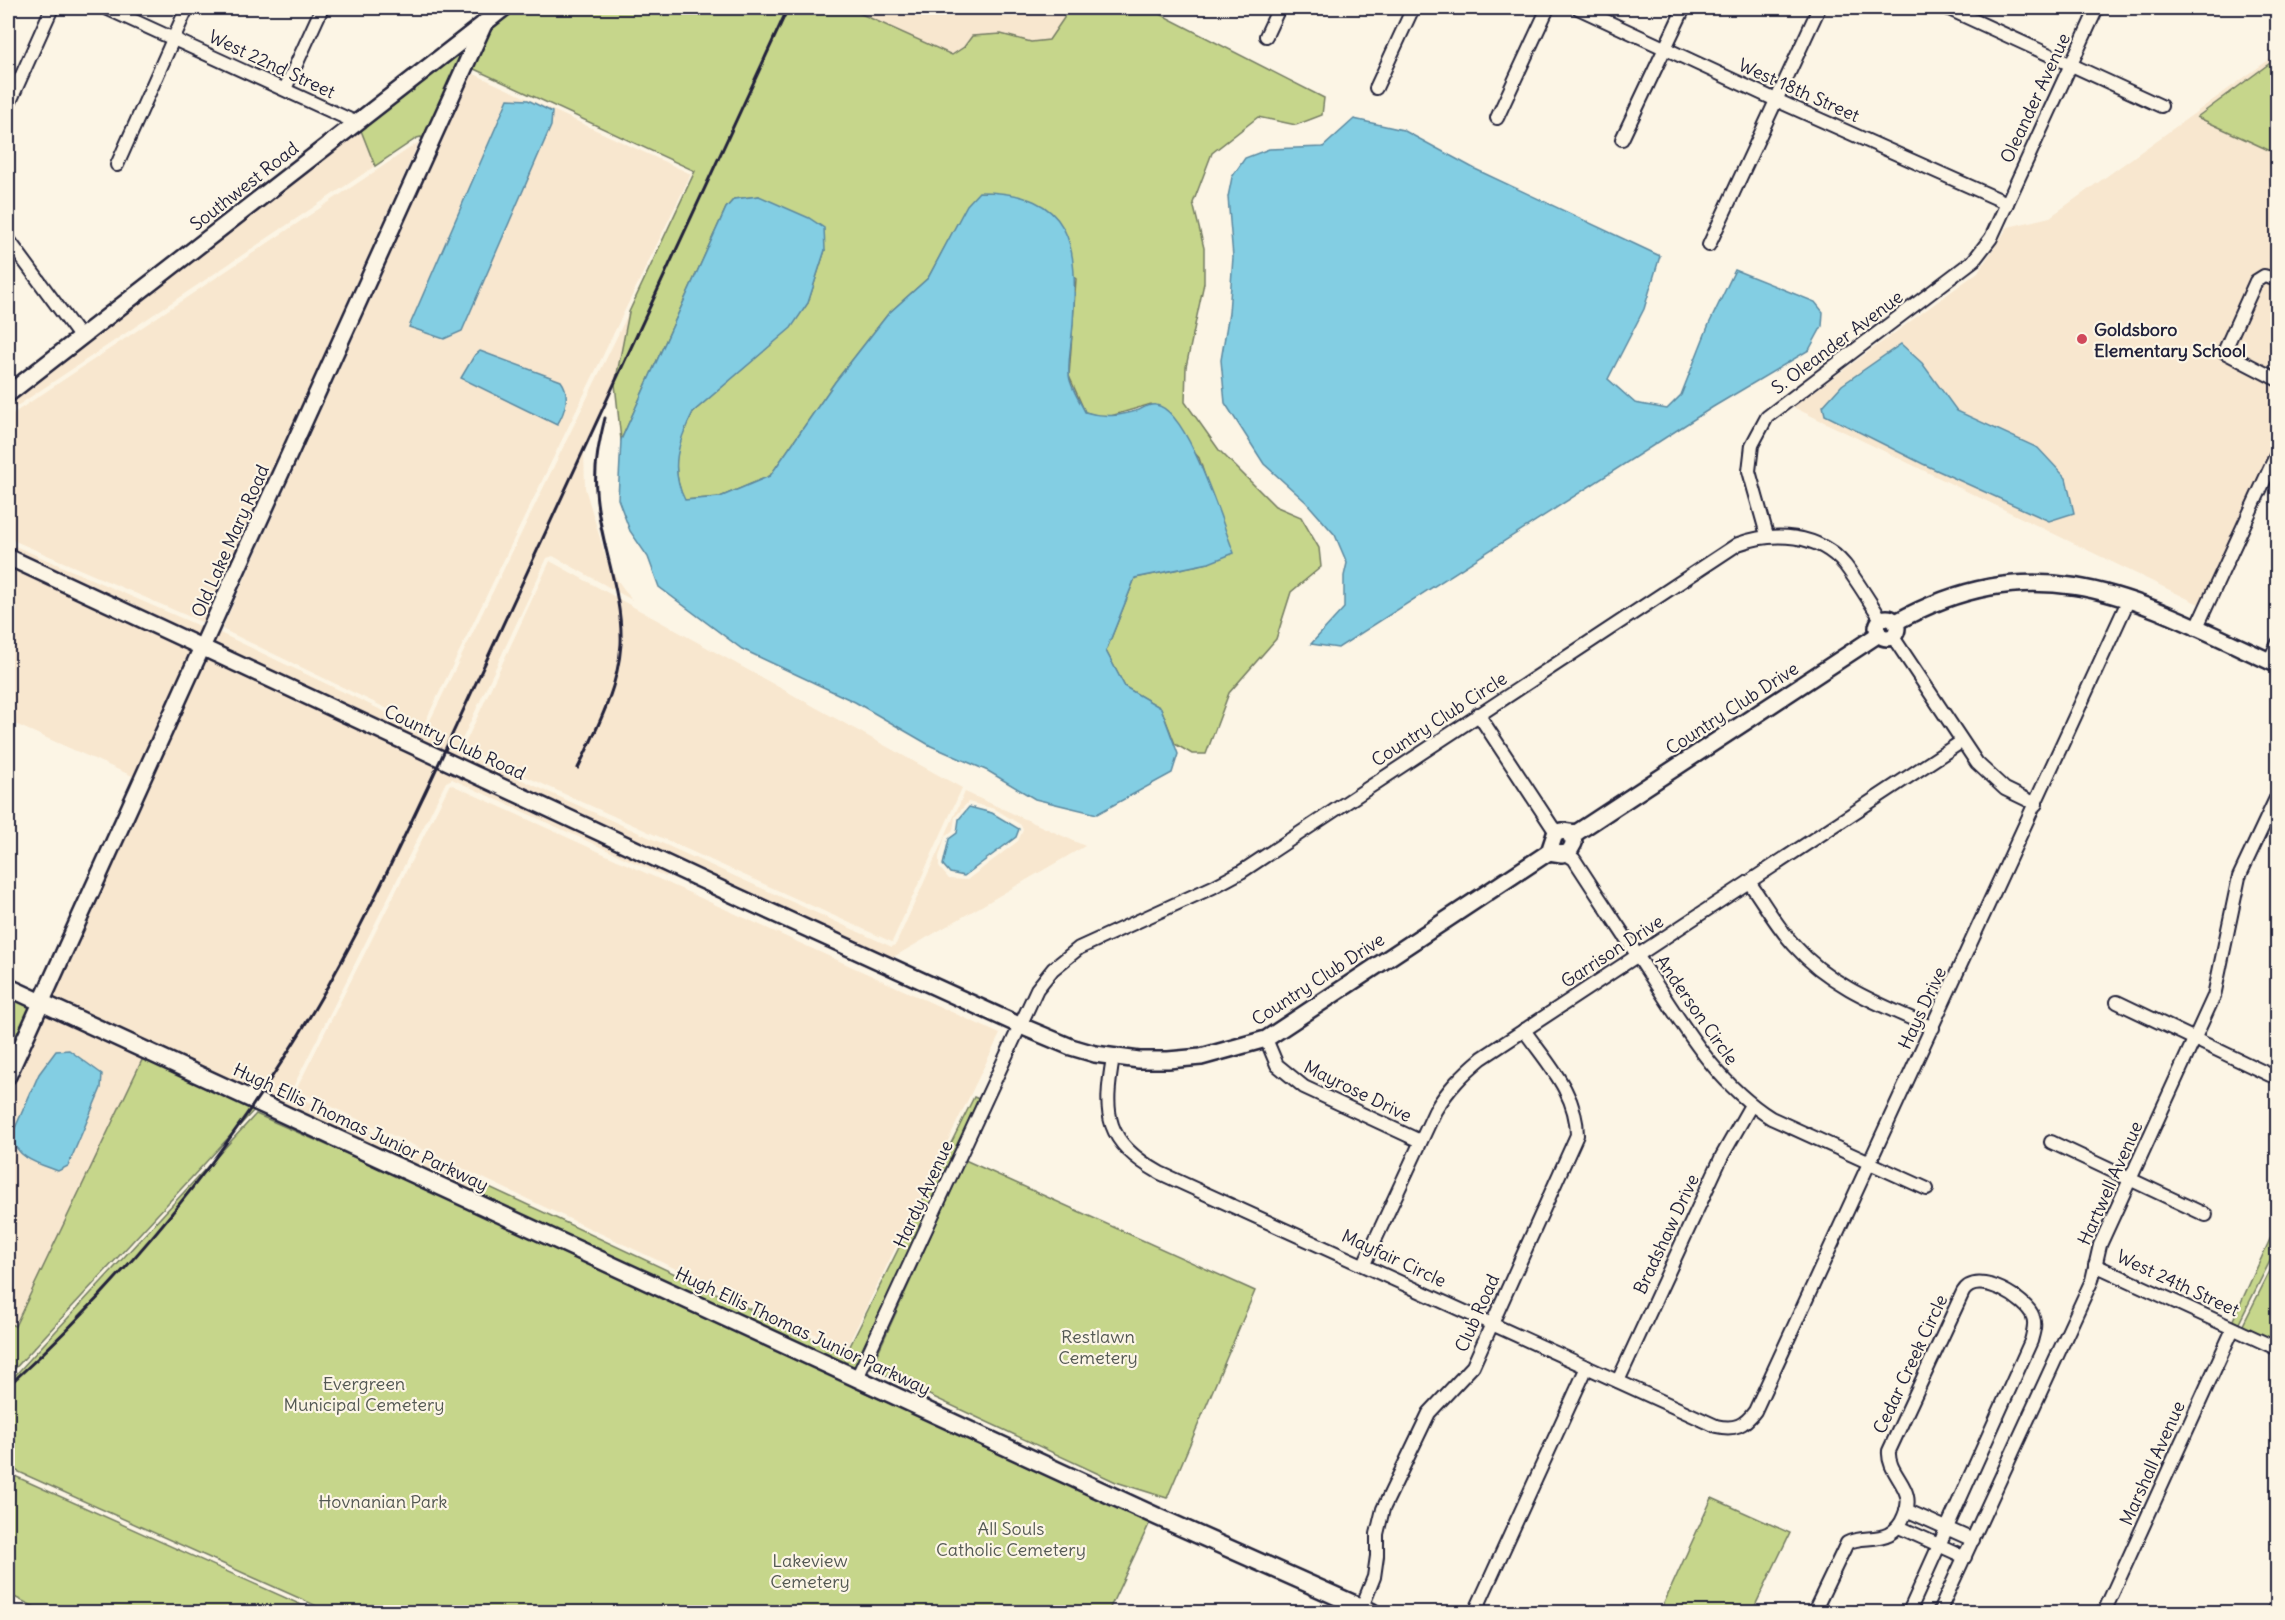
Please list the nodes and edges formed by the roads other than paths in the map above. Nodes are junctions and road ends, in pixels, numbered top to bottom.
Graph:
1 (52, 8) edge
2 (106, 8) edge
3 (187, 8) edge
4 (322, 8) edge
5 (504, 8) edge
6 (1279, 8) edge
7 (1413, 8) edge
8 (1548, 8) edge
9 (1578, 8) edge
10 (1684, 8) edge
11 (1819, 8) edge
12 (1947, 8) edge
13 (2097, 8) edge
14 (485, 22) junction
15 (1266, 36) dead end
16 (173, 38) junction
17 (1665, 49) junction
18 (2070, 63) junction
19 (1376, 88) dead end
20 (285, 89) junction
21 (1776, 100) junction
22 (8, 106) edge
23 (2162, 106) dead end
24 (1497, 118) dead end
25 (357, 123) junction
26 (1622, 139) dead end
27 (117, 165) dead end
28 (2007, 203) junction
29 (8, 239) edge
30 (1709, 245) dead end
31 (2277, 280) edge
32 (81, 338) junction
33 (2277, 380) edge
34 (8, 394) edge
35 (2277, 451) edge
36 (1767, 535) junction
37 (8, 557) edge
38 (2129, 599) junction
39 (1887, 628) junction
40 (2196, 629) junction
41 (2277, 643) edge
42 (203, 649) junction
43 (2273, 664) edge
44 (1478, 714) junction
45 (1961, 742) junction
46 (2277, 794) edge
47 (2036, 804) junction
48 (1562, 842) junction
49 (1749, 882) junction
50 (1638, 956) junction
51 (885, 964) joint
52 (8, 987) edge
53 (2117, 1002) dead end
54 (42, 1003) junction
55 (1021, 1026) junction
56 (1933, 1028) junction
57 (1524, 1030) junction
58 (2196, 1038) junction
59 (1266, 1039) junction
60 (1113, 1058) junction
61 (2270, 1075) dead end
62 (8, 1076) edge
63 (1751, 1105) junction
64 (1420, 1141) junction
65 (2051, 1142) dead end
66 (1870, 1163) junction
67 (2130, 1179) junction
68 (1927, 1189) dead end
69 (2206, 1215) dead end
70 (1364, 1263) junction
71 (2095, 1265) junction
72 (1492, 1323) junction
73 (2233, 1329) junction
74 (2277, 1349) edge
75 (1587, 1367) junction
76 (857, 1378) junction
77 (1618, 1381) junction
78 (1740, 1426) joint
79 (1906, 1510) junction
80 (1899, 1527) junction
81 (1946, 1528) junction
82 (1973, 1540) junction
83 (1938, 1545) junction
84 (1965, 1557) junction
85 (2277, 1603) edge
86 (1365, 1611) edge
87 (1475, 1612) edge
88 (1814, 1612) edge
89 (1909, 1612) edge
90 (1939, 1612) edge
91 (2104, 1612) edge
92 (2273, 1612) edge

1 - 22 street
2 - 16 street, West 22nd Street
3 - 16 street
4 - 20 street
5 - 14 street, Southwest Road
6 - 15 street
7 - 19 street
8 - 24 street
9 - 17 street, West 18th Street
10 - 17 street
11 - 21 street
12 - 18 street
13 - 18 street, Oleander Avenue
14 - 25 street, Southwest Road
14 - 42 street, Old Lake Mary Road
16 - 20 street, West 22nd Street
16 - 27 street
17 - 21 street, West 18th Street
17 - 26 street
18 - 23 street
18 - 28 street, Oleander Avenue
20 - 25 street, West 22nd Street
21 - 28 street, West 18th Street
21 - 30 street
25 - 32 street, Southwest Road
28 - 36 street, S. Oleander Avenue
29 - 32 street
31 - 33 street
32 - 34 street, Southwest Road
35 - 40 street
36 - 39 street, Country Club Circle
36 - 44 street, Country Club Circle
37 - 42 street, Country Club Road
38 - 39 street, Country Club Drive
38 - 40 street, Country Club Drive
38 - 47 street, Hays Drive
39 - 45 street, Country Club Circle
39 - 48 street, Country Club Drive
40 - 43 street, Country Club Drive
41 - 43 street
42 - 51 street, Country Club Road
42 - 54 street, Old Lake Mary Road
44 - 48 street, Anderson Circle
44 - 55 street, Country Club Circle
45 - 47 street, Country Club Circle
45 - 49 street, Garrison Drive
46 - 58 street, Hartwell Avenue
47 - 56 street, Hays Drive
48 - 50 street, Anderson Circle
48 - 59 street, Country Club Drive
49 - 50 street, Garrison Drive
49 - 56 street
50 - 57 street, Garrison Drive
50 - 63 street, Anderson Circle
51 - 55 street, Country Club Drive
52 - 54 main road
53 - 58 street
54 - 62 street, Old Lake Mary Road
54 - 76 main road, Hugh Ellis Thomas Junior Parkway
55 - 60 street, Country Club Drive
55 - 76 street, Hardy Avenue
56 - 66 street, Hays Drive
57 - 64 street, Garrison Drive
57 - 72 street, Club Road
58 - 61 street
58 - 67 street, Hartwell Avenue
59 - 60 street, Country Club Drive
59 - 64 street, Mayrose Drive
60 - 70 street, Mayfair Circle
63 - 66 street, Anderson Circle
63 - 77 street, Bradshaw Drive
64 - 70 street, Garrison Drive
65 - 67 street
66 - 68 street, Anderson Circle
66 - 78 street, Hays Drive
67 - 69 street
67 - 71 street, Hartwell Avenue
70 - 72 street, Mayfair Circle
71 - 73 street, West 24th Street
71 - 82 street, Hartwell Avenue
72 - 75 street, Mayfair Circle
72 - 86 street, Club Road
73 - 74 street, West 24th Street
73 - 91 street, Marshall Avenue
75 - 77 street, Mayfair Circle
75 - 87 street
76 - 86 main road, Hugh Ellis Thomas Junior Parkway
77 - 78 street, Mayfair Circle
79 - 80 street
79 - 81 street
79 - 81 street, Cedar Creek Circle
80 - 83 street
80 - 88 street
81 - 82 street
81 - 83 street, Cedar Creek Circle
82 - 84 street, Hartwell Avenue
83 - 84 street
83 - 89 street, Cedar Creek Circle
84 - 90 street, Hartwell Avenue
85 - 92 street

